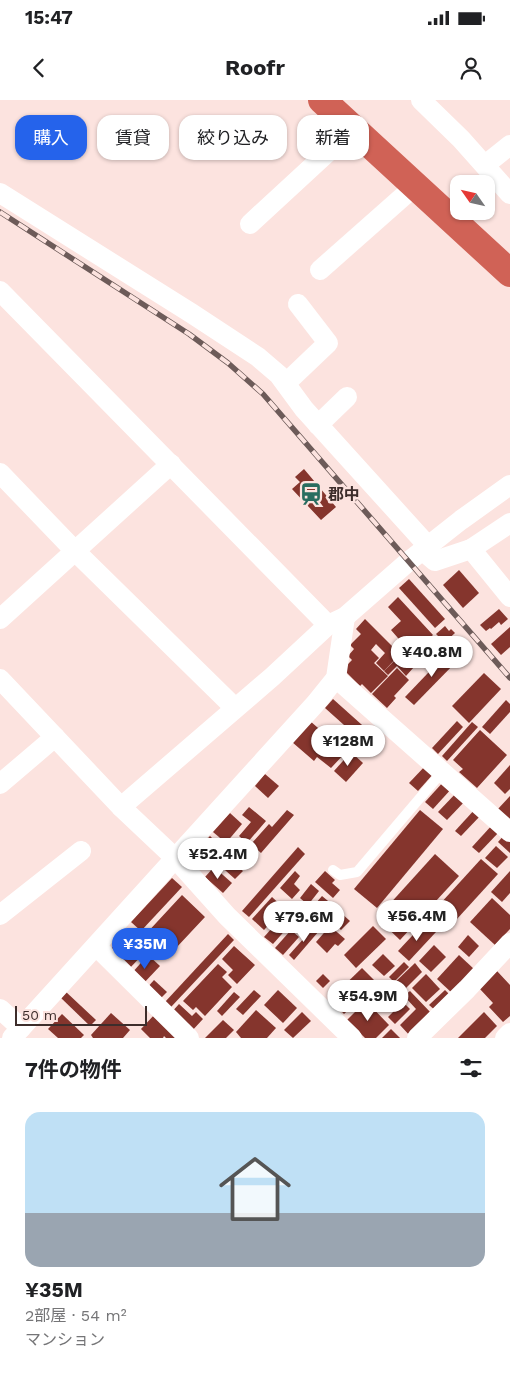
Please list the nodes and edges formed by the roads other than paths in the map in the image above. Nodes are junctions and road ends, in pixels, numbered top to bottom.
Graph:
1 (322, 100) edge
2 (421, 100) edge
3 (339, 115) edge
4 (369, 143) edge
5 (510, 145) edge
6 (319, 160) edge
7 (485, 165) junction
8 (415, 186) junction
9 (0, 193) edge
10 (510, 194) edge
11 (250, 224) dead end
12 (320, 270) dead end
13 (510, 273) edge
14 (0, 291) edge
15 (298, 304) dead end
16 (286, 383) junction
17 (347, 397) dead end
18 (318, 424) junction
19 (171, 464) junction
20 (0, 472) edge
21 (510, 485) edge
22 (510, 523) edge
23 (425, 548) junction
24 (470, 549) junction
25 (75, 551) junction
26 (510, 597) edge
27 (0, 619) edge
28 (337, 621) junction
29 (336, 678) junction
30 (0, 680) edge
31 (235, 708) junction
32 (55, 737) junction
33 (442, 772) junction
34 (0, 784) edge
35 (121, 807) junction
36 (510, 832) edge
37 (81, 851) dead end
38 (175, 858) junction
39 (333, 870) dead end
40 (0, 915) edge
41 (510, 943) edge
42 (96, 946) junction
43 (0, 1009) edge
44 (16, 1033) edge
45 (510, 1033) edge
46 (341, 1034) edge
47 (189, 1038) edge
48 (417, 1038) edge
49 (505, 1038) edge

1 - 3 highway
2 - 7 street
4 - 8 highway
5 - 7 street
6 - 11 street
7 - 10 street
8 - 12 street
8 - 13 highway
9 - 16 street
14 - 19 street
15 - 16 street
16 - 18 street
17 - 18 street
18 - 23 street
19 - 25 street
19 - 28 street
20 - 25 street
21 - 23 street
22 - 24 street
23 - 24 street
23 - 28 street
24 - 26 street
25 - 27 street
25 - 31 street
28 - 29 street
28 - 31 street
29 - 33 street
29 - 38 street
30 - 32 street
31 - 35 street
32 - 34 street
32 - 35 street
33 - 36 street
33 - 39 lane
35 - 38 street
37 - 40 street
38 - 42 street
38 - 46 street
41 - 48 street
42 - 44 street
42 - 47 street
43 - 44 street
45 - 49 street

